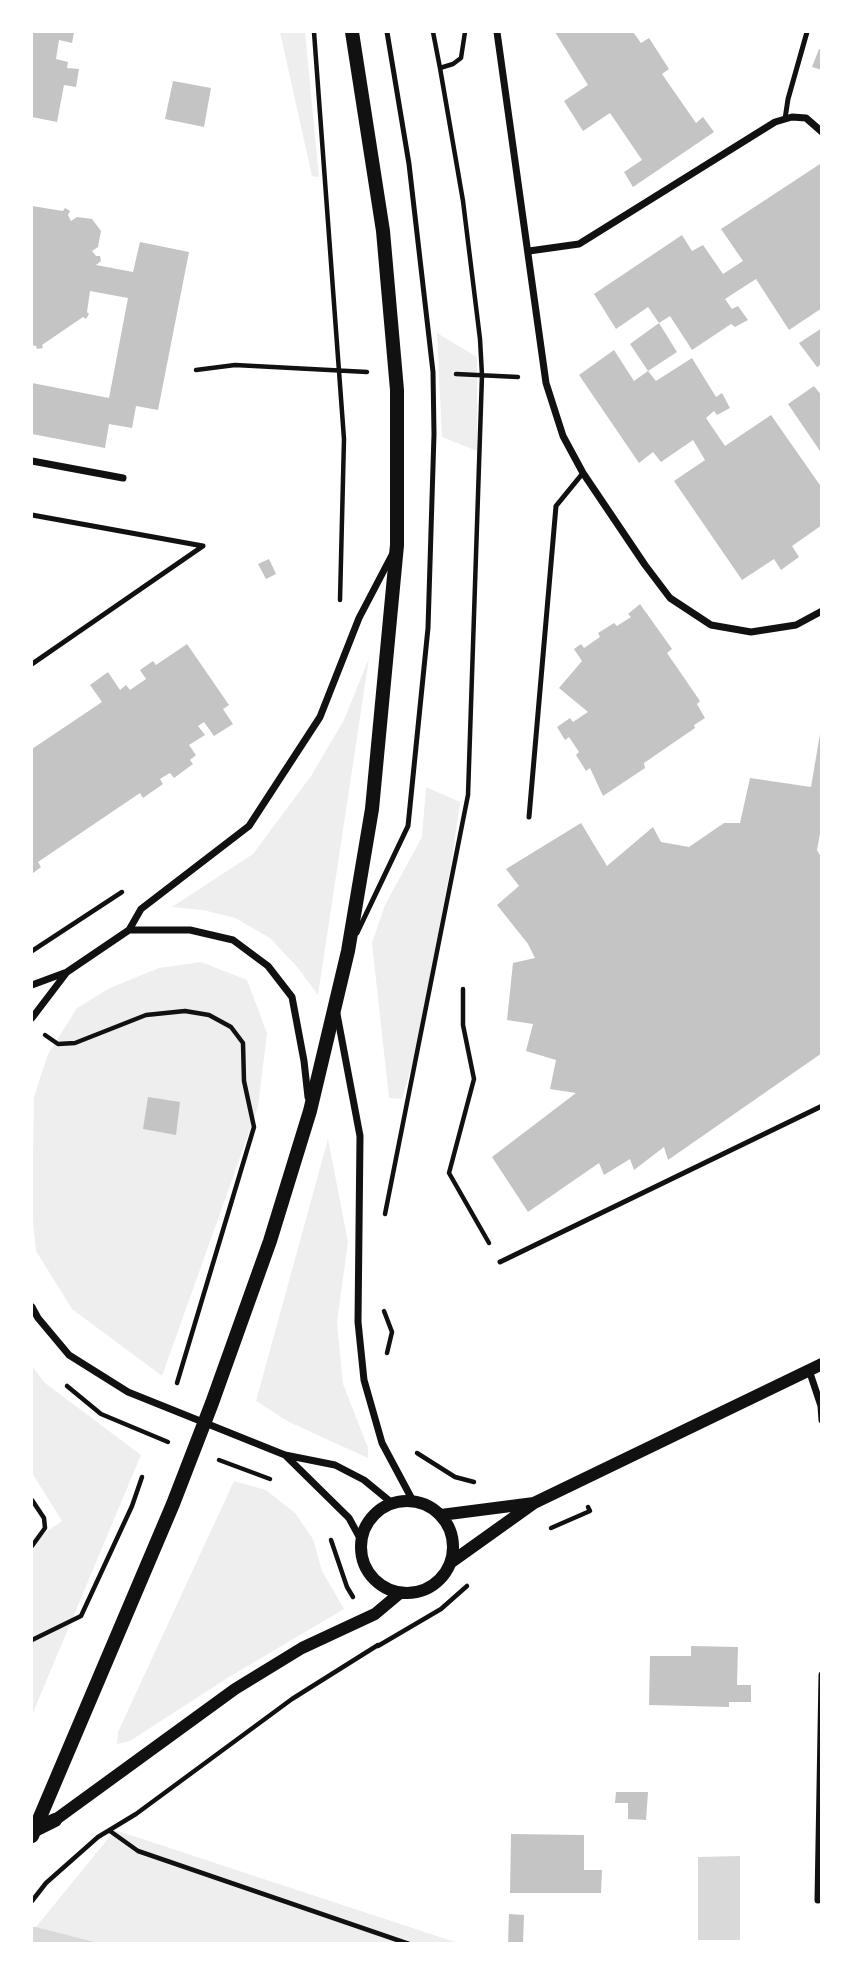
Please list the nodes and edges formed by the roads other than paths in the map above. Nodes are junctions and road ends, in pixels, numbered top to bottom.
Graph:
1 (352, 32) edge
2 (387, 32) edge
3 (497, 32) edge
4 (807, 32) edge
5 (785, 119) junction
6 (821, 132) edge
7 (529, 251) junction
8 (32, 461) edge
9 (583, 473) junction
10 (123, 478) dead end
11 (32, 515) edge
12 (397, 545) junction
13 (821, 611) edge
14 (32, 664) edge
15 (529, 817) dead end
16 (129, 930) junction
17 (348, 951) junction
18 (67, 972) junction
19 (32, 985) edge
20 (335, 1004) junction
21 (32, 1017) edge
22 (821, 1106) edge
23 (310, 1111) junction
24 (500, 1262) road end
25 (32, 1307) edge
26 (815, 1367) edge
27 (821, 1420) edge
28 (285, 1455) junction
29 (413, 1501) junction
30 (392, 1503) junction
31 (534, 1503) junction
32 (441, 1515) junction
33 (361, 1540) junction
34 (450, 1563) junction
35 (400, 1593) junction
36 (821, 1675) edge
37 (55, 1820) joint
38 (33, 1833) edge
39 (818, 1900) dead end

1 - 12 main road
2 - 17 lane
3 - 7 street
4 - 5 lane
5 - 6 street
5 - 7 street
7 - 9 street
8 - 10 street
9 - 13 street
9 - 15 lane
11 - 14 lane
12 - 16 street
12 - 17 main road
16 - 18 street
16 - 23 street
17 - 20 main road
18 - 19 street
18 - 21 street
20 - 23 main road
20 - 29 street
22 - 24 lane
23 - 38 main road
25 - 28 street
26 - 27 street
26 - 31 street
28 - 30 street
28 - 33 street
29 - 30 street
29 - 32 street
30 - 33 street
31 - 32 street
31 - 34 street
32 - 34 street
33 - 35 street
34 - 35 street
35 - 37 street
36 - 39 street
37 - 38 main road

